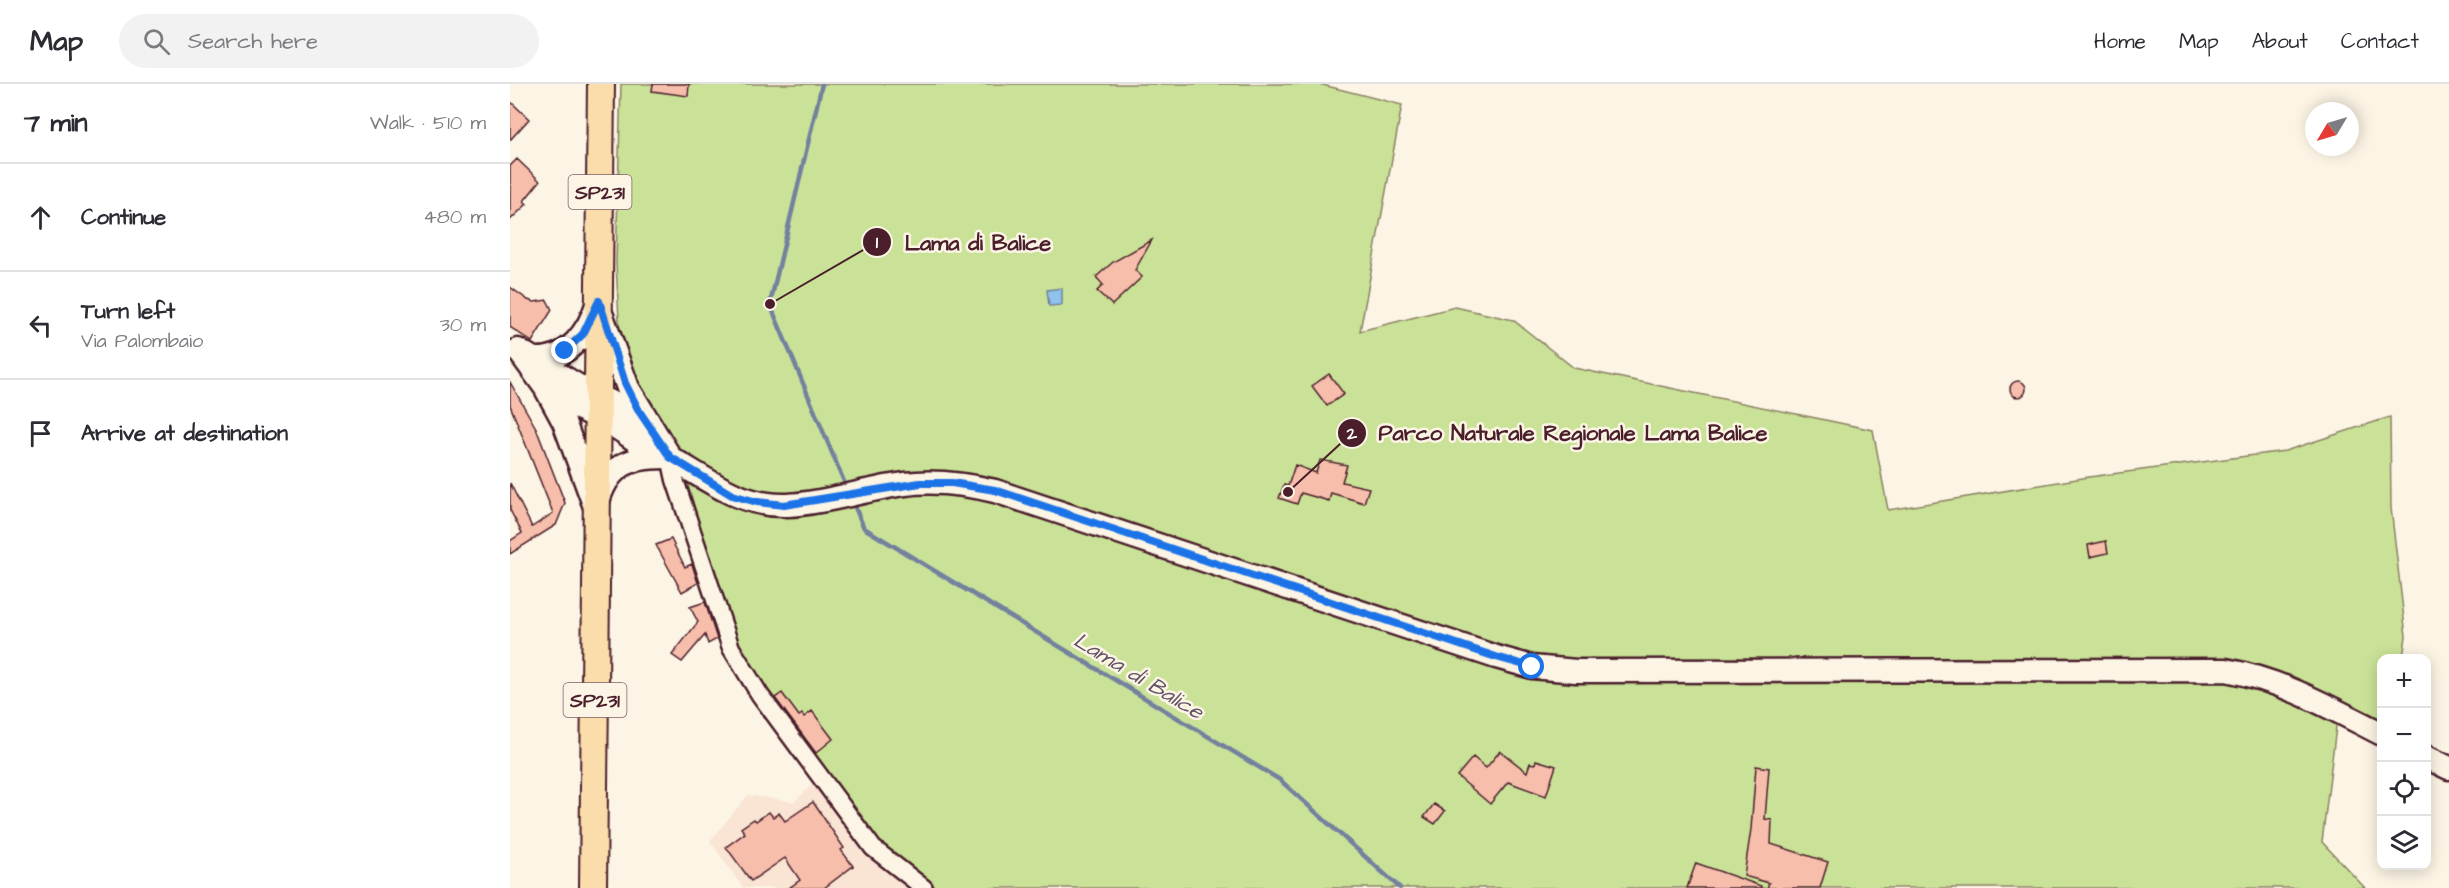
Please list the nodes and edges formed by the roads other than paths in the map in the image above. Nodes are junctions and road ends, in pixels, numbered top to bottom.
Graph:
1 (601, 84) edge
2 (599, 301) junction
3 (521, 351) edge
4 (545, 387) junction
5 (597, 407) junction
6 (652, 430) junction
7 (670, 457) junction
8 (596, 511) junction
9 (2377, 732) edge
10 (2431, 759) edge
11 (2449, 768) edge
12 (593, 888) edge
13 (924, 888) edge

1 - 2 main road, SP231
2 - 3 main road
2 - 5 main road, SP231
2 - 6 main road
3 - 4 main road
3 - 5 main road
4 - 5 main road
4 - 8 main road
5 - 6 main road
5 - 7 main road
5 - 8 main road, SP231
6 - 7 main road
7 - 8 main road
7 - 9 main road
7 - 13 street
8 - 12 main road, SP231
10 - 11 main road

